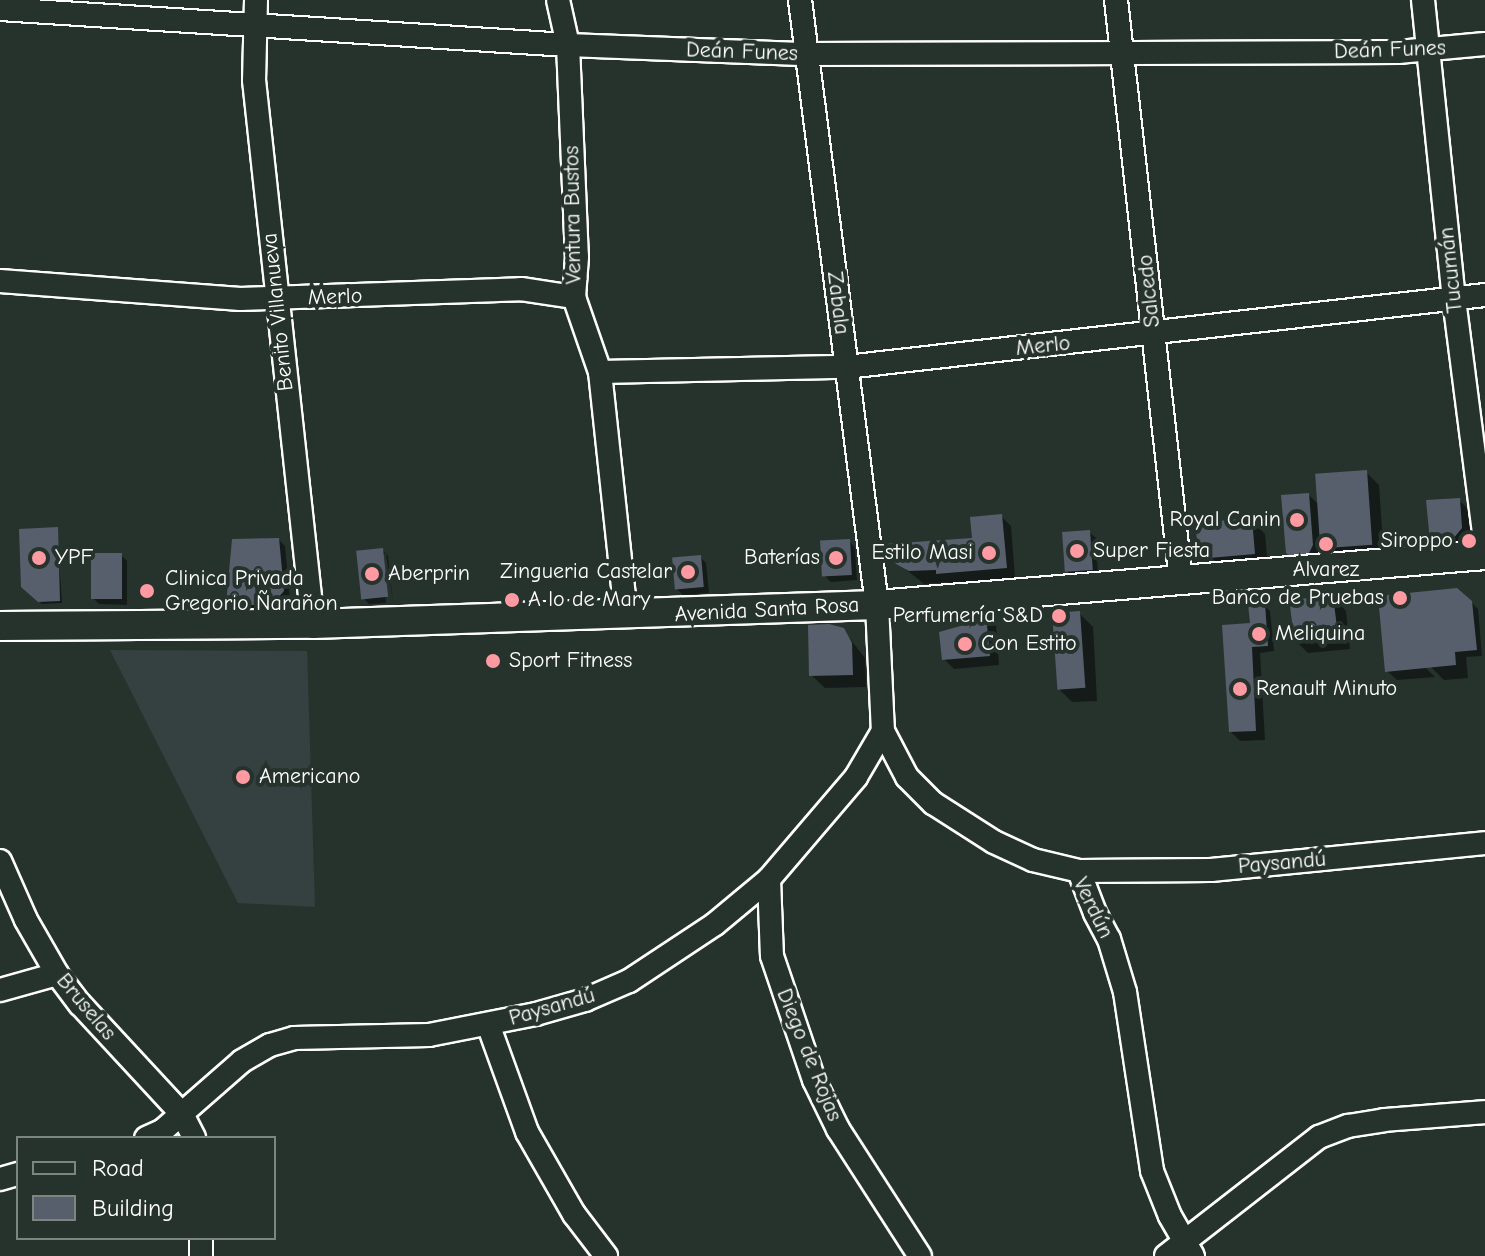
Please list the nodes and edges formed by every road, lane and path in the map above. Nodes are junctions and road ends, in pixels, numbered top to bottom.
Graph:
1 (256, 0) edge
2 (558, 0) edge
3 (800, 0) edge
4 (1116, 0) edge
5 (1423, 0) edge
6 (0, 9) edge
7 (254, 27) junction
8 (1485, 44) edge
9 (568, 45) junction
10 (1430, 51) junction
11 (807, 54) junction
12 (1122, 54) junction
13 (0, 281) edge
14 (1485, 295) edge
15 (574, 297) junction
16 (1454, 299) junction
17 (276, 300) junction
18 (1154, 334) junction
19 (846, 367) junction
20 (600, 372) junction
21 (1485, 540) edge
22 (1485, 555) edge
23 (1181, 581) junction
24 (877, 605) junction
25 (626, 616) junction
26 (313, 624) junction
27 (0, 626) edge
28 (883, 731) junction
29 (1485, 843) edge
30 (0, 861) edge
31 (1079, 871) junction
32 (769, 879) junction
33 (57, 974) junction
34 (0, 990) edge
35 (488, 1024) junction
36 (1485, 1112) edge
37 (182, 1114) junction
38 (151, 1136) edge
39 (193, 1136) edge
40 (1189, 1249) edge
41 (606, 1256) edge
42 (920, 1256) edge
43 (1166, 1256) edge

1 - 7 street, Benito Villanueva
2 - 9 street, Ventura Bustos
3 - 11 street, Zabala
4 - 12 street, Salcedo
5 - 10 street, Tucumán
6 - 7 street, Deán Funes
7 - 9 street, Deán Funes
7 - 17 street, Benito Villanueva
8 - 10 street, Deán Funes
9 - 11 street, Deán Funes
9 - 15 street, Ventura Bustos
10 - 12 street, Deán Funes
10 - 16 street, Tucumán
11 - 12 street, Deán Funes
11 - 19 street, Zabala
12 - 18 street, Salcedo
13 - 17 street, Merlo
14 - 16 street, Merlo
15 - 17 street, Merlo
15 - 20 street, Ventura Bustos
16 - 18 street, Merlo
16 - 21 street, Tucumán
17 - 26 street, Benito Villanueva
18 - 19 street, Merlo
18 - 23 street, Salcedo
19 - 20 street, Merlo
19 - 24 street, Zabala
20 - 25 street, Ventura Bustos
22 - 23 street, Avenida Santa Rosa
23 - 24 street, Avenida Santa Rosa
24 - 25 street, Avenida Santa Rosa
24 - 28 street, Verdún
25 - 26 street, Avenida Santa Rosa
26 - 27 street, Avenida Santa Rosa
28 - 31 street, Verdún
28 - 32 street, Paysandú
29 - 31 street, Paysandú
30 - 33 street, Bruselas
31 - 40 street, Verdún
32 - 35 street, Paysandú
32 - 42 street, Diego de Rojas
33 - 34 street
33 - 37 street, Bruselas
35 - 37 street, Paysandú
35 - 41 street
36 - 40 street
37 - 38 street, Paysandú
37 - 39 street, Bruselas
40 - 43 street

